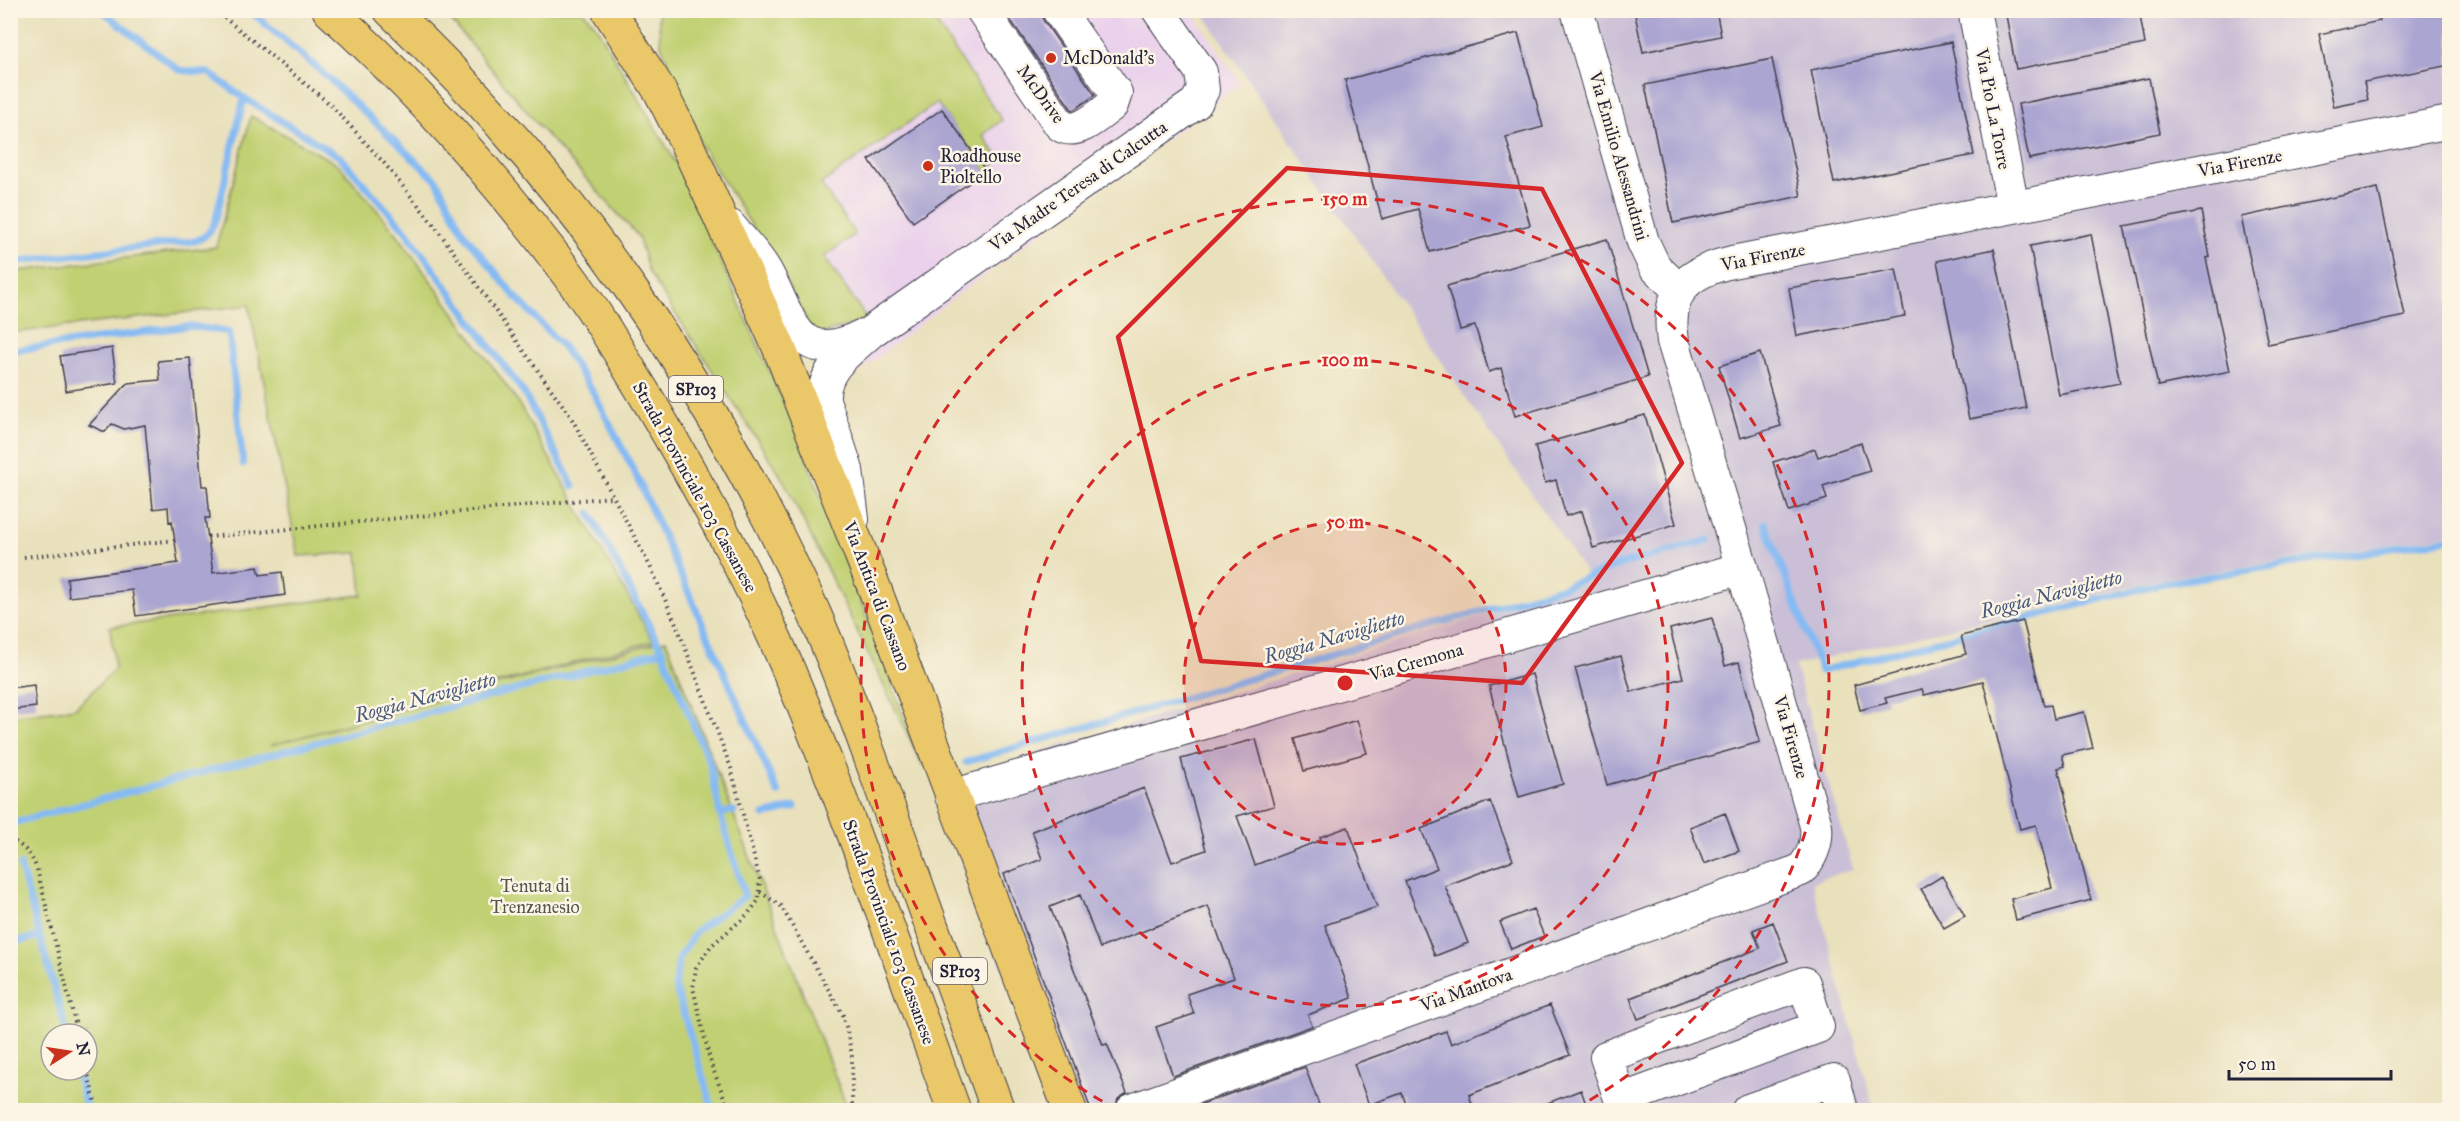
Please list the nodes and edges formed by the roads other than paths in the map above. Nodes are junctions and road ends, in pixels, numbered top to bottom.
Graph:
1 (329, 10) edge
2 (390, 10) edge
3 (608, 10) edge
4 (637, 10) edge
5 (982, 10) edge
6 (1058, 10) edge
7 (1158, 10) edge
8 (1577, 10) edge
9 (1974, 10) edge
10 (660, 91) junction
11 (2450, 122) edge
12 (2013, 207) junction
13 (720, 214) junction
14 (1680, 291) junction
15 (872, 331) junction
16 (854, 536) junction
17 (1742, 568) junction
18 (951, 796) junction
19 (897, 832) junction
20 (853, 834) junction
21 (1801, 870) joint
22 (1623, 1105) edge
23 (939, 1110) edge
24 (954, 1110) edge
25 (998, 1110) edge
26 (1019, 1110) edge
27 (1070, 1110) edge
28 (1132, 1110) edge
29 (1748, 1110) edge
30 (1842, 1110) edge

1 - 20 main road, Strada Provinciale 103 Cassanese / SP103
2 - 19 main road, SP103
3 - 10 main road, Via Antica di Cassano
4 - 10 main road, Via Antica di Cassano
5 - 6 street, McDrive
7 - 15 street, Via Madre Teresa di Calcutta
8 - 14 street, Via Emilio Alessandrini
9 - 12 street, Via Pio La Torre
10 - 13 main road, Via Antica di Cassano
11 - 12 street, Via Firenze
12 - 14 street, Via Firenze
13 - 15 street, Via Madre Teresa di Calcutta
13 - 16 main road, Via Antica di Cassano
14 - 17 street, Via Firenze
15 - 16 street, Via Madre Teresa di Calcutta
16 - 18 main road, Via Antica di Cassano
17 - 18 street, Via Cremona
17 - 21 street, Via Firenze
18 - 27 main road, Via Antica di Cassano
19 - 25 main road, SP103
19 - 26 main road, SP103
20 - 23 main road, SP103
20 - 24 main road, Strada Provinciale 103 Cassanese / SP103
21 - 28 street, Via Mantova
22 - 22 street
29 - 30 street

